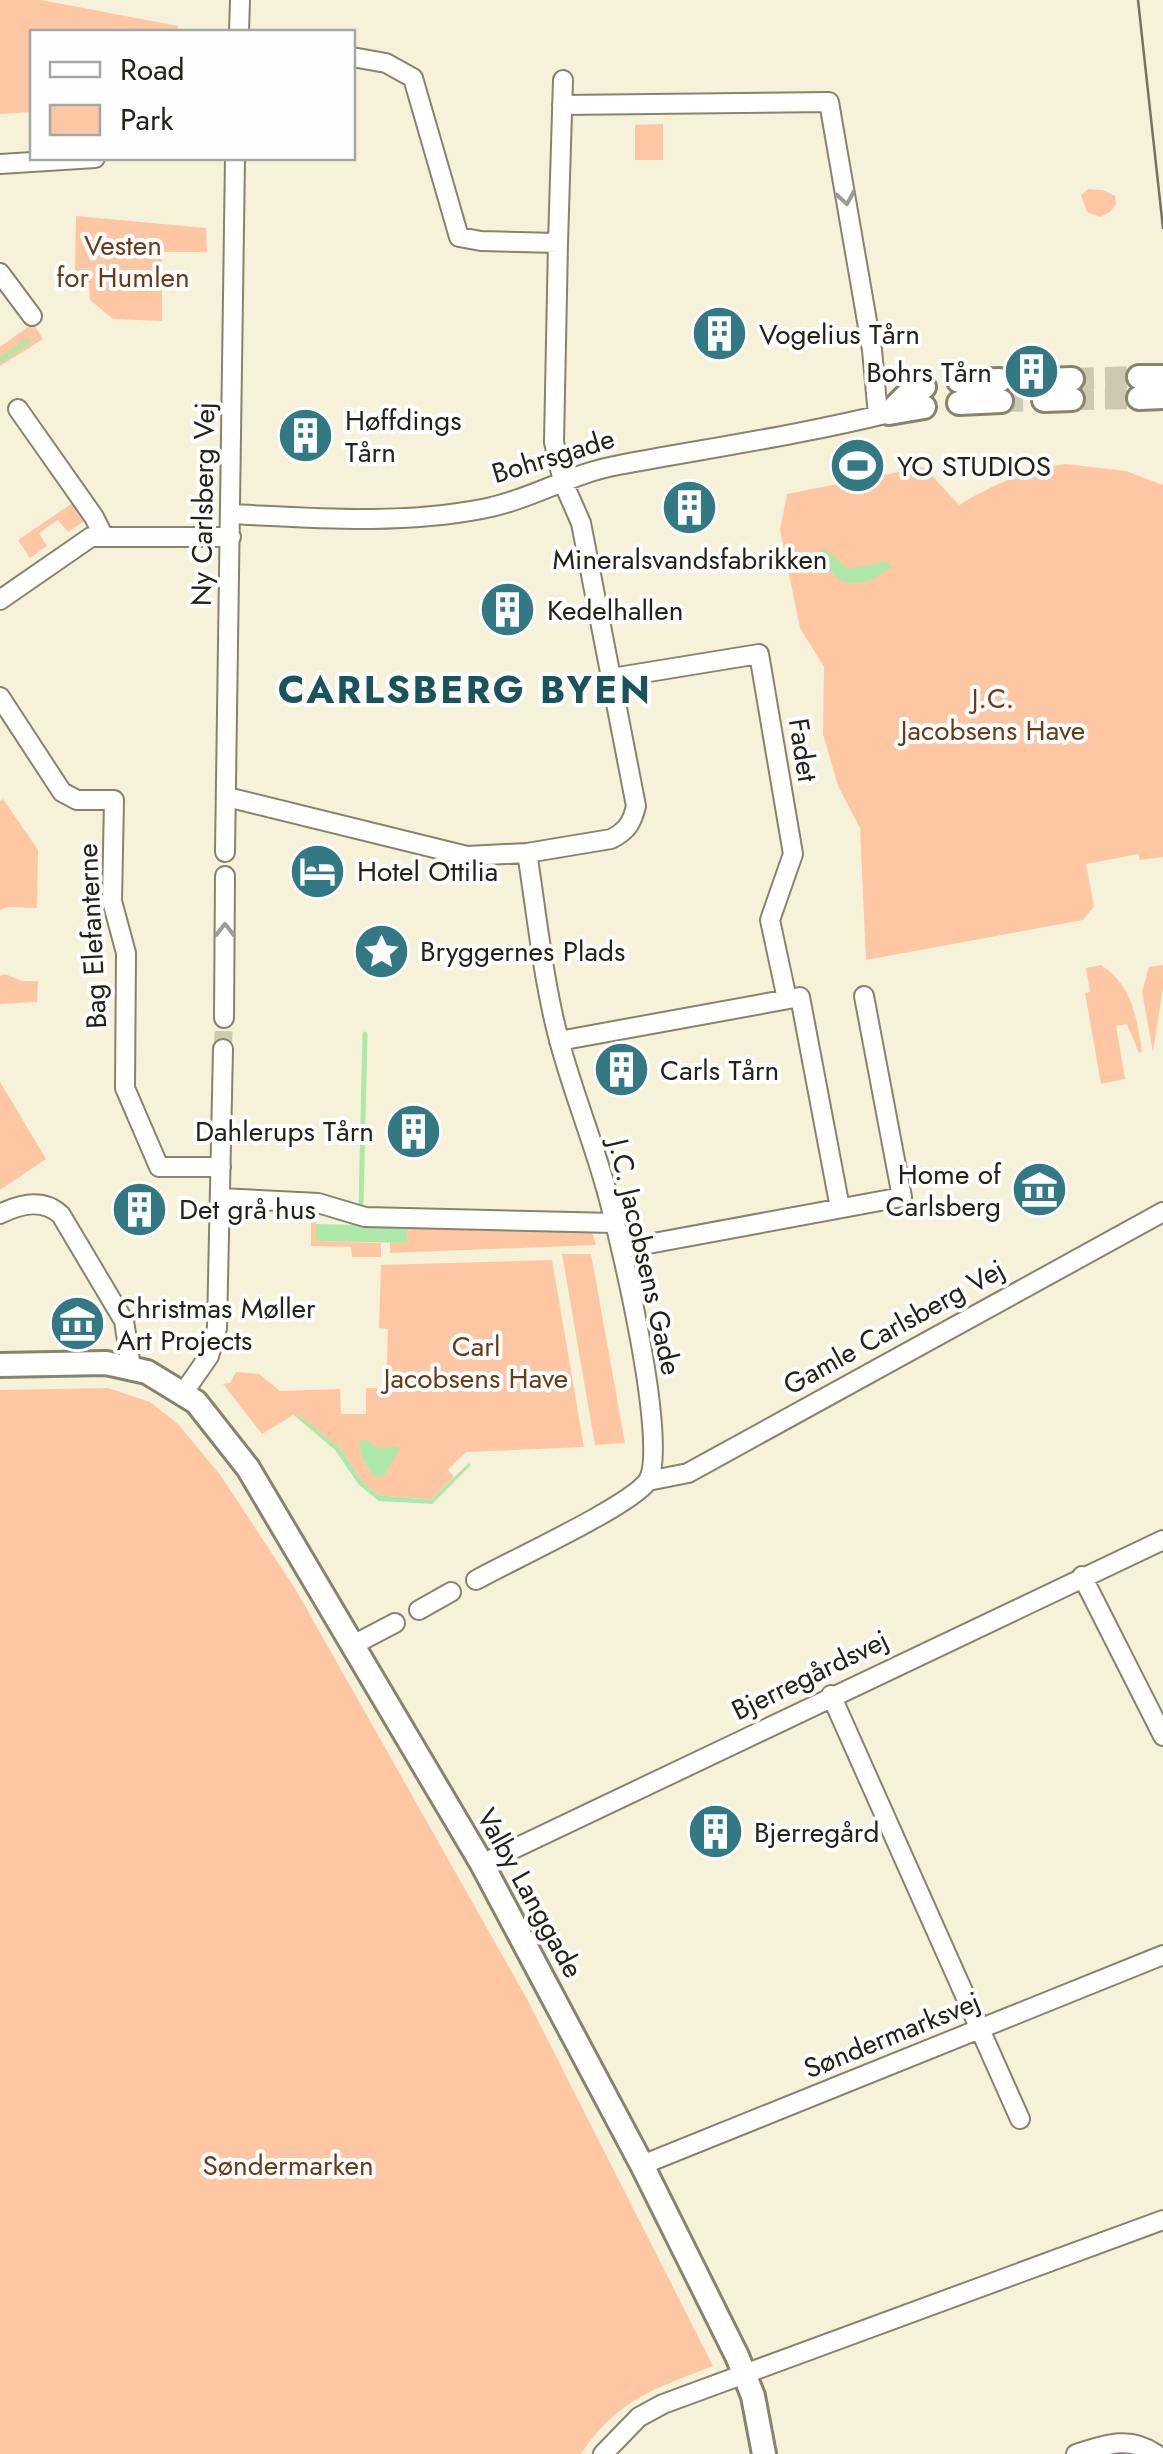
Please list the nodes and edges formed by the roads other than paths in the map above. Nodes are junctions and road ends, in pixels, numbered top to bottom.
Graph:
1 (240, 0) edge
2 (239, 30) edge
3 (355, 58) edge
4 (563, 80) dead end
5 (562, 105) junction
6 (63, 160) edge
7 (236, 160) edge
8 (0, 164) edge
9 (558, 243) junction
10 (2, 278) edge
11 (32, 316) dead end
12 (1163, 376) edge
13 (1072, 389) tunnel mouth
14 (1044, 390) tunnel mouth
15 (1001, 391) tunnel mouth
16 (1147, 391) tunnel mouth
17 (959, 392) dead end
18 (924, 397) dead end
19 (18, 409) dead end
20 (884, 414) junction
21 (563, 482) junction
22 (231, 514) junction
23 (102, 535) junction
24 (231, 538) junction
25 (0, 600) edge
26 (612, 678) junction
27 (0, 697) edge
28 (227, 797) junction
29 (226, 852) dead end
30 (527, 853) junction
31 (225, 876) dead end
32 (864, 996) dead end
33 (793, 998) junction
34 (224, 1018) tunnel mouth
35 (559, 1042) junction
36 (223, 1050) tunnel mouth
37 (221, 1167) junction
38 (220, 1198) junction
39 (840, 1208) junction
40 (1163, 1212) edge
41 (0, 1214) edge
42 (614, 1223) junction
43 (621, 1248) junction
44 (0, 1365) edge
45 (132, 1368) junction
46 (184, 1392) junction
47 (648, 1481) junction
48 (1163, 1540) edge
49 (1082, 1576) junction
50 (476, 1580) dead end
51 (451, 1592) dead end
52 (419, 1610) dead end
53 (395, 1623) dead end
54 (352, 1645) junction
55 (831, 1695) junction
56 (1163, 1736) edge
57 (482, 1864) junction
58 (1163, 1954) edge
59 (980, 2030) junction
60 (1020, 2119) dead end
61 (642, 2164) junction
62 (1163, 2220) edge
63 (745, 2374) junction
64 (603, 2454) edge
65 (764, 2454) edge
66 (1076, 2454) edge
67 (1156, 2454) edge

1 - 2 street
3 - 9 street
4 - 5 street
5 - 9 street
5 -> 20 street
6 - 8 street
7 - 22 street, Ny Carlsberg Vej
9 - 21 street
10 - 11 street
12 - 16 street
13 - 14 street
15 - 17 street
18 - 20 street, Bohrsgade
19 - 23 street
20 - 21 street, Bohrsgade
21 - 22 street, Bohrsgade
21 - 26 street
22 - 24 street, Ny Carlsberg Vej
23 - 24 street
23 - 25 street
24 - 28 street, Ny Carlsberg Vej
26 - 30 street
26 - 33 street, Fadet
27 - 37 street, Bag Elefanterne
28 - 29 street, Ny Carlsberg Vej
28 - 30 street
30 - 35 street, J.C. Jacobsens Gade
34 -> 31 street
32 - 39 street
33 - 35 street
33 - 39 street, Fadet
35 - 42 street, J.C. Jacobsens Gade
36 - 37 street
37 - 38 street
38 - 42 street
38 - 46 street
39 - 43 street
40 - 47 street, Gamle Carlsberg Vej
41 - 45 street
42 - 43 street, J.C. Jacobsens Gade
43 - 47 street, J.C. Jacobsens Gade
44 - 45 street
45 - 46 street
46 - 54 street, Valby Langgade
47 - 50 street
48 - 49 street, Bjerregårdsvej
49 - 55 street, Bjerregårdsvej
49 - 56 street
51 - 52 street
53 - 54 street
54 - 57 street, Valby Langgade
55 - 57 street, Bjerregårdsvej
55 - 59 street
57 - 61 street, Valby Langgade
58 - 59 street, Søndermarksvej
59 - 60 street
59 - 61 street, Søndermarksvej
61 - 63 street, Valby Langgade
62 - 63 street
63 - 64 street
63 - 65 street, Valby Langgade
66 - 67 street

